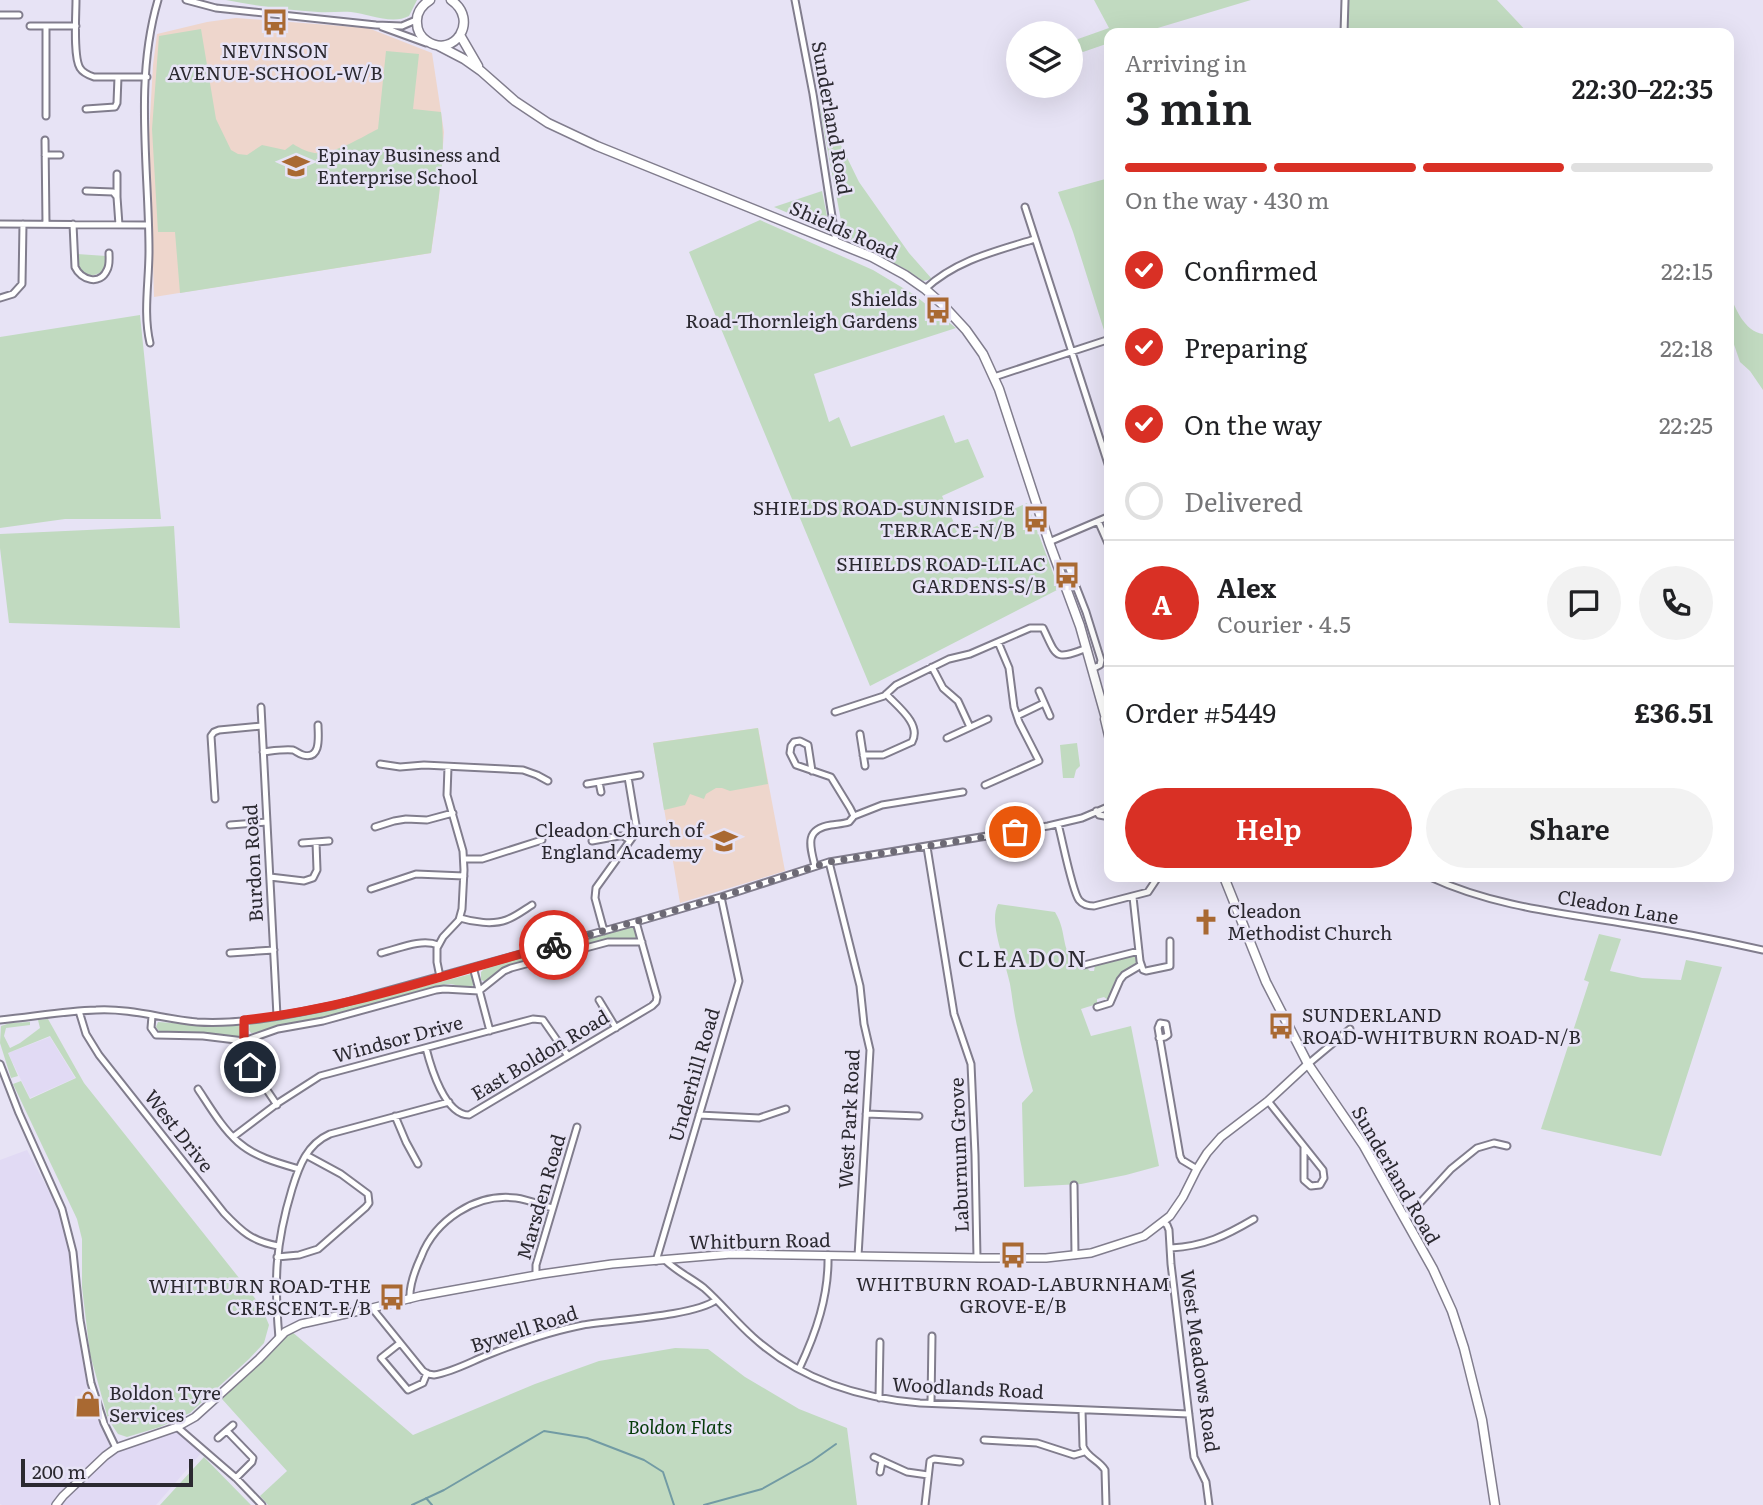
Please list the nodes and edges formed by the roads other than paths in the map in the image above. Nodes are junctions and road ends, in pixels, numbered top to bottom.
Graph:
1 (76, 0) edge
2 (158, 0) edge
3 (186, 0) edge
4 (450, 0) edge
5 (795, 0) edge
6 (1345, 0) edge
7 (427, 1) edge
8 (0, 15) edge
9 (19, 15) dead end
10 (416, 20) junction
11 (376, 25) junction
12 (30, 26) dead end
13 (46, 26) junction
14 (76, 26) junction
15 (1344, 28) edge
16 (460, 35) junction
17 (435, 45) junction
18 (481, 71) junction
19 (118, 77) junction
20 (147, 77) junction
21 (86, 109) dead end
22 (46, 116) dead end
23 (45, 140) dead end
24 (45, 155) junction
25 (60, 155) dead end
26 (117, 174) dead end
27 (86, 191) dead end
28 (117, 197) junction
29 (1025, 207) dead end
30 (0, 224) edge
31 (23, 224) junction
32 (46, 224) junction
33 (73, 224) junction
34 (119, 225) junction
35 (148, 225) junction
36 (1035, 239) junction
37 (836, 242) junction
38 (109, 253) dead end
39 (925, 289) junction
40 (0, 298) edge
41 (1104, 341) edge
42 (150, 343) dead end
43 (1072, 352) junction
44 (994, 377) junction
45 (1104, 451) edge
46 (1104, 518) edge
47 (1098, 521) junction
48 (1104, 534) edge
49 (1049, 542) junction
50 (1058, 565) junction
51 (998, 642) junction
52 (1087, 648) junction
53 (932, 667) junction
54 (1092, 669) junction
55 (1039, 691) dead end
56 (886, 694) junction
57 (1044, 703) junction
58 (1104, 705) edge
59 (261, 707) dead end
60 (835, 712) dead end
61 (1017, 716) junction
62 (1049, 716) dead end
63 (988, 719) dead end
64 (318, 725) dead end
65 (262, 726) junction
66 (970, 727) junction
67 (860, 734) dead end
68 (947, 737) dead end
69 (263, 751) junction
70 (863, 755) junction
71 (380, 764) dead end
72 (865, 766) dead end
73 (448, 767) junction
74 (813, 771) junction
75 (640, 775) dead end
76 (628, 777) junction
77 (548, 781) dead end
78 (599, 782) junction
79 (587, 784) dead end
80 (985, 785) dead end
81 (601, 792) dead end
82 (963, 792) dead end
83 (215, 799) dead end
84 (1104, 808) edge
85 (1096, 811) junction
86 (453, 813) junction
87 (853, 816) junction
88 (1104, 816) edge
89 (267, 822) junction
90 (1058, 824) junction
91 (230, 825) dead end
92 (375, 827) dead end
93 (542, 840) dead end
94 (630, 840) junction
95 (329, 841) dead end
96 (592, 841) dead end
97 (316, 842) junction
98 (302, 843) dead end
99 (927, 846) junction
100 (464, 859) junction
101 (829, 862) junction
102 (815, 866) junction
103 (464, 876) junction
104 (270, 877) junction
105 (1155, 882) edge
106 (1226, 882) edge
107 (1441, 882) edge
108 (371, 888) dead end
109 (721, 897) junction
110 (1133, 897) junction
111 (532, 905) dead end
112 (460, 918) junction
113 (636, 922) junction
114 (604, 931) junction
115 (1170, 941) dead end
116 (642, 942) junction
117 (438, 945) junction
118 (274, 950) junction
119 (1763, 950) edge
120 (1139, 951) junction
121 (230, 953) dead end
122 (381, 953) dead end
123 (1141, 965) junction
124 (1088, 966) dead end
125 (472, 967) junction
126 (440, 976) junction
127 (479, 991) junction
128 (599, 1000) dead end
129 (1100, 1005) dead end
130 (79, 1011) junction
131 (152, 1016) junction
132 (277, 1016) junction
133 (0, 1020) edge
134 (244, 1020) junction
135 (616, 1027) junction
136 (1350, 1029) dead end
137 (490, 1031) junction
138 (1159, 1038) dead end
139 (244, 1041) junction
140 (426, 1048) junction
141 (568, 1056) junction
142 (0, 1064) edge
143 (1308, 1064) junction
144 (198, 1089) dead end
145 (1268, 1101) junction
146 (449, 1102) junction
147 (277, 1105) junction
148 (786, 1109) dead end
149 (866, 1114) junction
150 (699, 1115) junction
151 (395, 1116) junction
152 (919, 1116) dead end
153 (577, 1127) dead end
154 (233, 1137) junction
155 (1507, 1146) dead end
156 (1304, 1147) junction
157 (306, 1155) junction
158 (418, 1164) dead end
159 (299, 1169) junction
160 (1197, 1169) junction
161 (1074, 1185) dead end
162 (553, 1208) junction
163 (1405, 1217) junction
164 (1254, 1219) dead end
165 (1163, 1223) junction
166 (278, 1246) junction
167 (1171, 1248) junction
168 (828, 1255) junction
169 (1075, 1255) junction
170 (858, 1256) junction
171 (277, 1257) junction
172 (977, 1258) junction
173 (665, 1260) junction
174 (656, 1261) junction
175 (536, 1275) junction
176 (410, 1298) junction
177 (716, 1300) junction
178 (372, 1308) junction
179 (932, 1336) dead end
180 (279, 1338) junction
181 (880, 1342) dead end
182 (400, 1343) junction
183 (799, 1369) junction
184 (427, 1373) junction
185 (880, 1398) junction
186 (931, 1403) junction
187 (1082, 1410) junction
188 (1189, 1414) junction
189 (233, 1425) dead end
190 (177, 1426) junction
191 (227, 1431) junction
192 (218, 1438) dead end
193 (984, 1440) dead end
194 (116, 1448) junction
195 (927, 1452) dead end
196 (1084, 1452) junction
197 (874, 1457) dead end
198 (882, 1461) junction
199 (931, 1461) junction
200 (960, 1462) dead end
201 (880, 1472) dead end
202 (928, 1475) junction
203 (236, 1478) junction
204 (56, 1505) edge
205 (262, 1505) edge
206 (925, 1505) edge
207 (1106, 1505) edge
208 (1209, 1505) edge
209 (1495, 1505) edge

1 - 14 street
2 - 20 street
3 - 11 street
4 - 16 highway
5 - 37 street, Sunderland Road
6 - 15 street
7 - 10 highway
8 - 9 street
10 - 11 street
10 - 17 highway
11 - 17 street
12 - 13 street
13 - 14 street
13 - 22 street
14 - 19 street
16 - 17 highway
16 - 18 highway, Shields Road
17 - 18 highway, Shields Road
18 - 37 highway, Shields Road
19 - 20 street
19 - 21 street
20 - 35 street
23 - 24 street
24 - 25 street
24 - 32 street
26 - 28 street
27 - 28 street
28 - 34 street
29 - 36 street
30 - 31 street
31 - 32 street
31 - 40 street
32 - 33 street
33 - 34 street
33 - 38 street
34 - 35 street
35 - 42 street
36 - 39 street
36 - 43 street
37 - 39 highway, Shields Road
39 - 44 highway, Shields Road
41 - 43 street
43 - 44 street
43 - 45 street
44 - 49 highway, Shields Road
46 - 47 street
47 - 48 street
47 - 49 street
49 - 50 highway, Shields Road
50 - 52 highway, Shields Road
50 - 54 street
51 - 52 street
51 - 53 street
51 - 61 street
52 - 54 highway, Shields Road
53 - 56 street
53 - 66 street
54 - 58 highway, Shields Road
55 - 57 street
56 - 60 street
56 - 70 street
57 - 61 street
57 - 62 street
59 - 65 street, Burdon Road
61 - 80 street
63 - 66 street
64 - 69 street
65 - 69 street, Burdon Road
65 - 83 street
66 - 68 street
67 - 70 street
69 - 89 street, Burdon Road
70 - 72 street
71 - 73 street
73 - 77 street
73 - 86 street
74 - 74 street
74 - 87 street
75 - 76 street
76 - 78 street
76 - 94 street
78 - 79 street
78 - 81 street
82 - 87 street
84 - 85 street
85 - 88 street
85 - 90 street
86 - 92 street
86 - 100 street
87 - 102 street
89 - 91 street
89 - 104 street, Burdon Road
90 - 99 street
90 - 110 street
93 - 100 street
94 - 96 street
94 - 114 street
95 - 97 street
97 - 98 street
97 - 104 street
99 - 101 street
99 - 172 street, Laburnum Grove
100 - 103 street
101 - 102 street
101 - 149 street, West Park Road
102 - 109 street
103 - 108 street
103 - 112 street
104 - 118 street, Burdon Road
105 - 110 street
106 - 143 highway, Sunderland Road
107 - 119 street, Cleadon Lane
109 - 113 street
109 - 150 street, Underhill Road
110 - 120 street
111 - 112 street
112 - 117 street
113 - 114 street
113 - 116 street, East Boldon Road
114 - 125 street
115 - 123 street
116 - 127 street
116 - 135 street, East Boldon Road
117 - 122 street
117 - 126 street
118 - 121 street
118 - 132 street, Burdon Road
120 - 123 street
120 - 124 street
123 - 129 street
125 - 126 street
125 - 127 street
126 - 132 street
127 - 137 street
127 - 139 street
128 - 135 street
130 - 131 street
130 - 133 street
130 - 166 street, West Drive
131 - 134 street
131 - 139 street
132 - 134 street
134 - 139 street
135 - 141 street, East Boldon Road
136 - 143 street
137 - 140 street, Windsor Drive
137 - 141 street, Windsor Drive
138 - 160 street
139 - 147 street
140 - 146 street
140 - 147 street, Windsor Drive
141 - 146 street, East Boldon Road
142 - 194 street
143 - 145 main road, Whitburn Road
143 - 163 highway, Sunderland Road
144 - 154 street
145 - 156 street
145 - 160 main road, Whitburn Road
146 - 151 street, East Boldon Road
147 - 154 street, Windsor Drive
148 - 150 street
149 - 152 street
149 - 170 street, West Park Road
150 - 174 street, Underhill Road
151 - 157 street, East Boldon Road
151 - 158 street
153 - 162 street, Marsden Road
154 - 159 street
155 - 163 street
156 - 156 street
157 - 159 street, East Boldon Road
157 - 171 street
159 - 166 street, East Boldon Road
160 - 165 main road, Whitburn Road
161 - 169 street
162 - 175 street, Marsden Road
162 - 176 street
163 - 209 highway, Sunderland Road
164 - 167 street
165 - 167 street, West Meadows Road
165 - 169 main road, Whitburn Road
166 - 171 street, East Boldon Road
167 - 188 street, West Meadows Road
168 - 170 main road, Whitburn Road
168 - 173 main road, Whitburn Road
168 - 183 street
169 - 172 main road, Whitburn Road
170 - 172 main road, Whitburn Road
171 - 180 street, East Boldon Road
173 - 174 main road, Whitburn Road
173 - 177 street, Woodlands Road
174 - 175 main road, Whitburn Road
175 - 176 main road, Whitburn Road
176 - 178 main road, Whitburn Road
177 - 183 street, Woodlands Road
177 - 184 street, Bywell Road
178 - 180 main road, Whitburn Road
178 - 182 street
179 - 186 street
180 - 190 main road, Whitburn Road
181 - 185 street
182 - 184 street
182 - 184 street, Bywell Road
183 - 185 street, Woodlands Road
185 - 186 street, Woodlands Road
186 - 187 street, Woodlands Road
187 - 188 street, Woodlands Road
187 - 196 street
188 - 208 street, West Meadows Road
189 - 191 street
190 - 194 main road, Whitburn Road
190 - 203 street
191 - 192 street
191 - 203 street
193 - 196 street
194 - 204 main road
195 - 199 street
196 - 207 street
197 - 198 street
198 - 201 street
198 - 202 street
199 - 200 street
199 - 202 street
202 - 206 street
203 - 205 street

